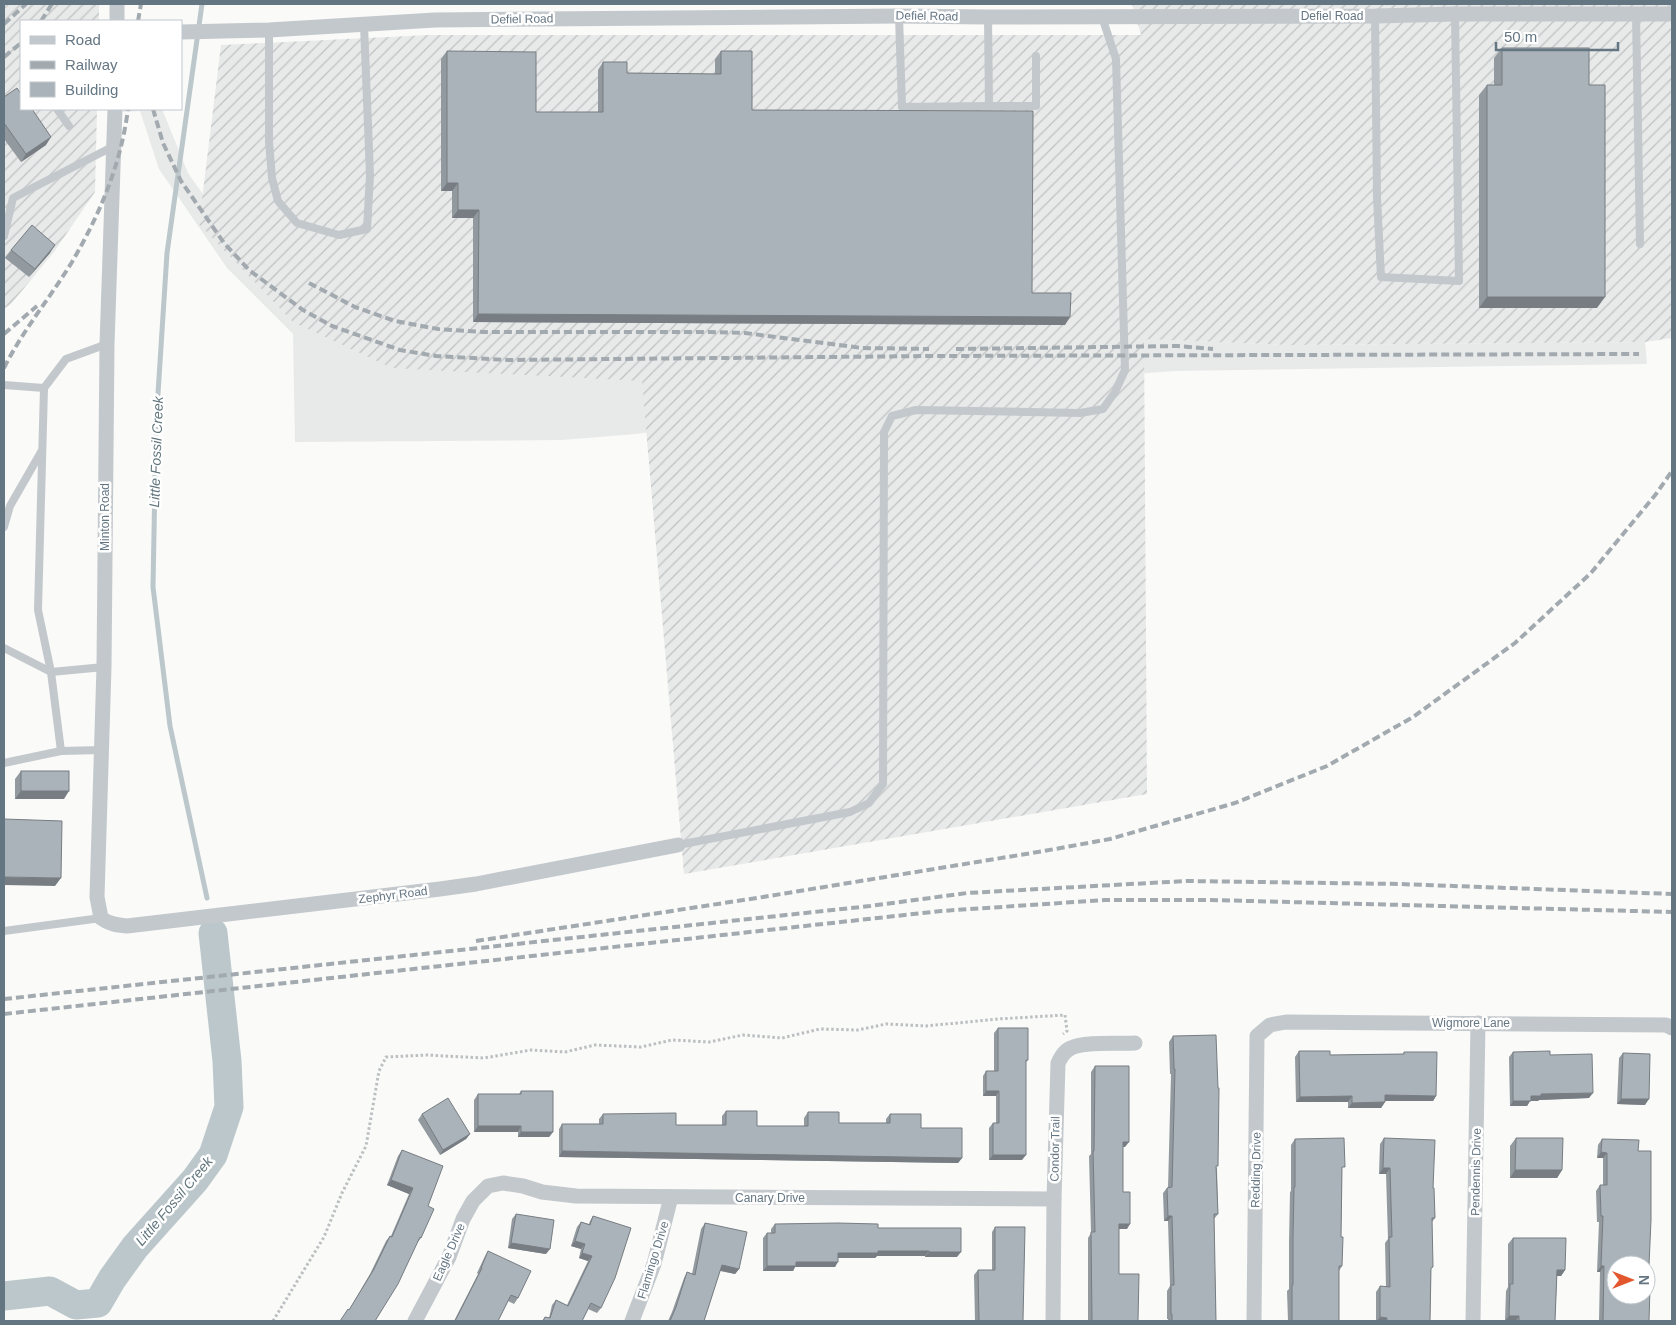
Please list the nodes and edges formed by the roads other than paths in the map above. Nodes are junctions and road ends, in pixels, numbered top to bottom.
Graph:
1 (117, 4) edge
2 (1456, 14) junction
3 (1636, 14) junction
4 (1672, 14) edge
5 (899, 16) junction
6 (1102, 16) junction
7 (1375, 16) junction
8 (988, 18) junction
9 (117, 20) edge
10 (364, 25) junction
11 (270, 30) junction
12 (182, 32) edge
13 (1036, 56) dead end
14 (989, 106) junction
15 (58, 110) edge
16 (115, 110) edge
17 (69, 126) dead end
18 (114, 146) junction
19 (4, 236) edge
20 (1640, 244) dead end
21 (107, 344) junction
22 (5, 387) edge
23 (44, 388) junction
24 (42, 450) junction
25 (4, 527) edge
26 (4, 648) edge
27 (104, 667) junction
28 (52, 672) junction
29 (102, 750) junction
30 (61, 751) junction
31 (4, 763) edge
32 (678, 846) joint
33 (104, 920) junction
34 (4, 930) edge
35 (1478, 1023) junction
36 (1270, 1025) joint
37 (1672, 1028) edge
38 (1135, 1043) dead end
39 (488, 1186) joint
40 (671, 1197) junction
41 (1054, 1199) junction
42 (415, 1321) edge
43 (632, 1321) edge
44 (1053, 1321) edge
45 (1254, 1321) edge
46 (1473, 1321) edge

1 - 9 street
2 - 3 street, Defiel Road
2 - 7 street, Defiel Road
2 - 7 lane
3 - 4 street, Defiel Road
3 - 20 lane
5 - 8 street, Defiel Road
5 - 10 street, Defiel Road
5 - 14 lane
6 - 7 street, Defiel Road
6 - 8 street, Defiel Road
6 - 32 lane
8 - 14 lane
10 - 11 street, Defiel Road
10 - 11 lane
11 - 12 street, Defiel Road
13 - 14 lane
15 - 17 lane
16 - 18 street, Minton Road
18 - 19 lane
18 - 21 street, Minton Road
21 - 23 lane
21 - 27 street, Minton Road
22 - 23 lane
23 - 24 lane
24 - 25 lane
24 - 28 lane
26 - 28 lane
27 - 28 lane
27 - 29 street, Minton Road
28 - 30 lane
29 - 30 lane
29 - 33 street, Minton Road
30 - 31 lane
32 - 33 street, Zephyr Road
33 - 34 lane
35 - 36 street, Wigmore Lane
35 - 37 street, Wigmore Lane
35 - 46 street, Pendennis Drive
36 - 45 street, Redding Drive
38 - 41 street, Condor Trail
39 - 40 street, Canary Drive
39 - 42 street, Eagle Drive
40 - 41 street, Canary Drive
40 - 43 street, Flamingo Drive
41 - 44 street, Condor Trail

